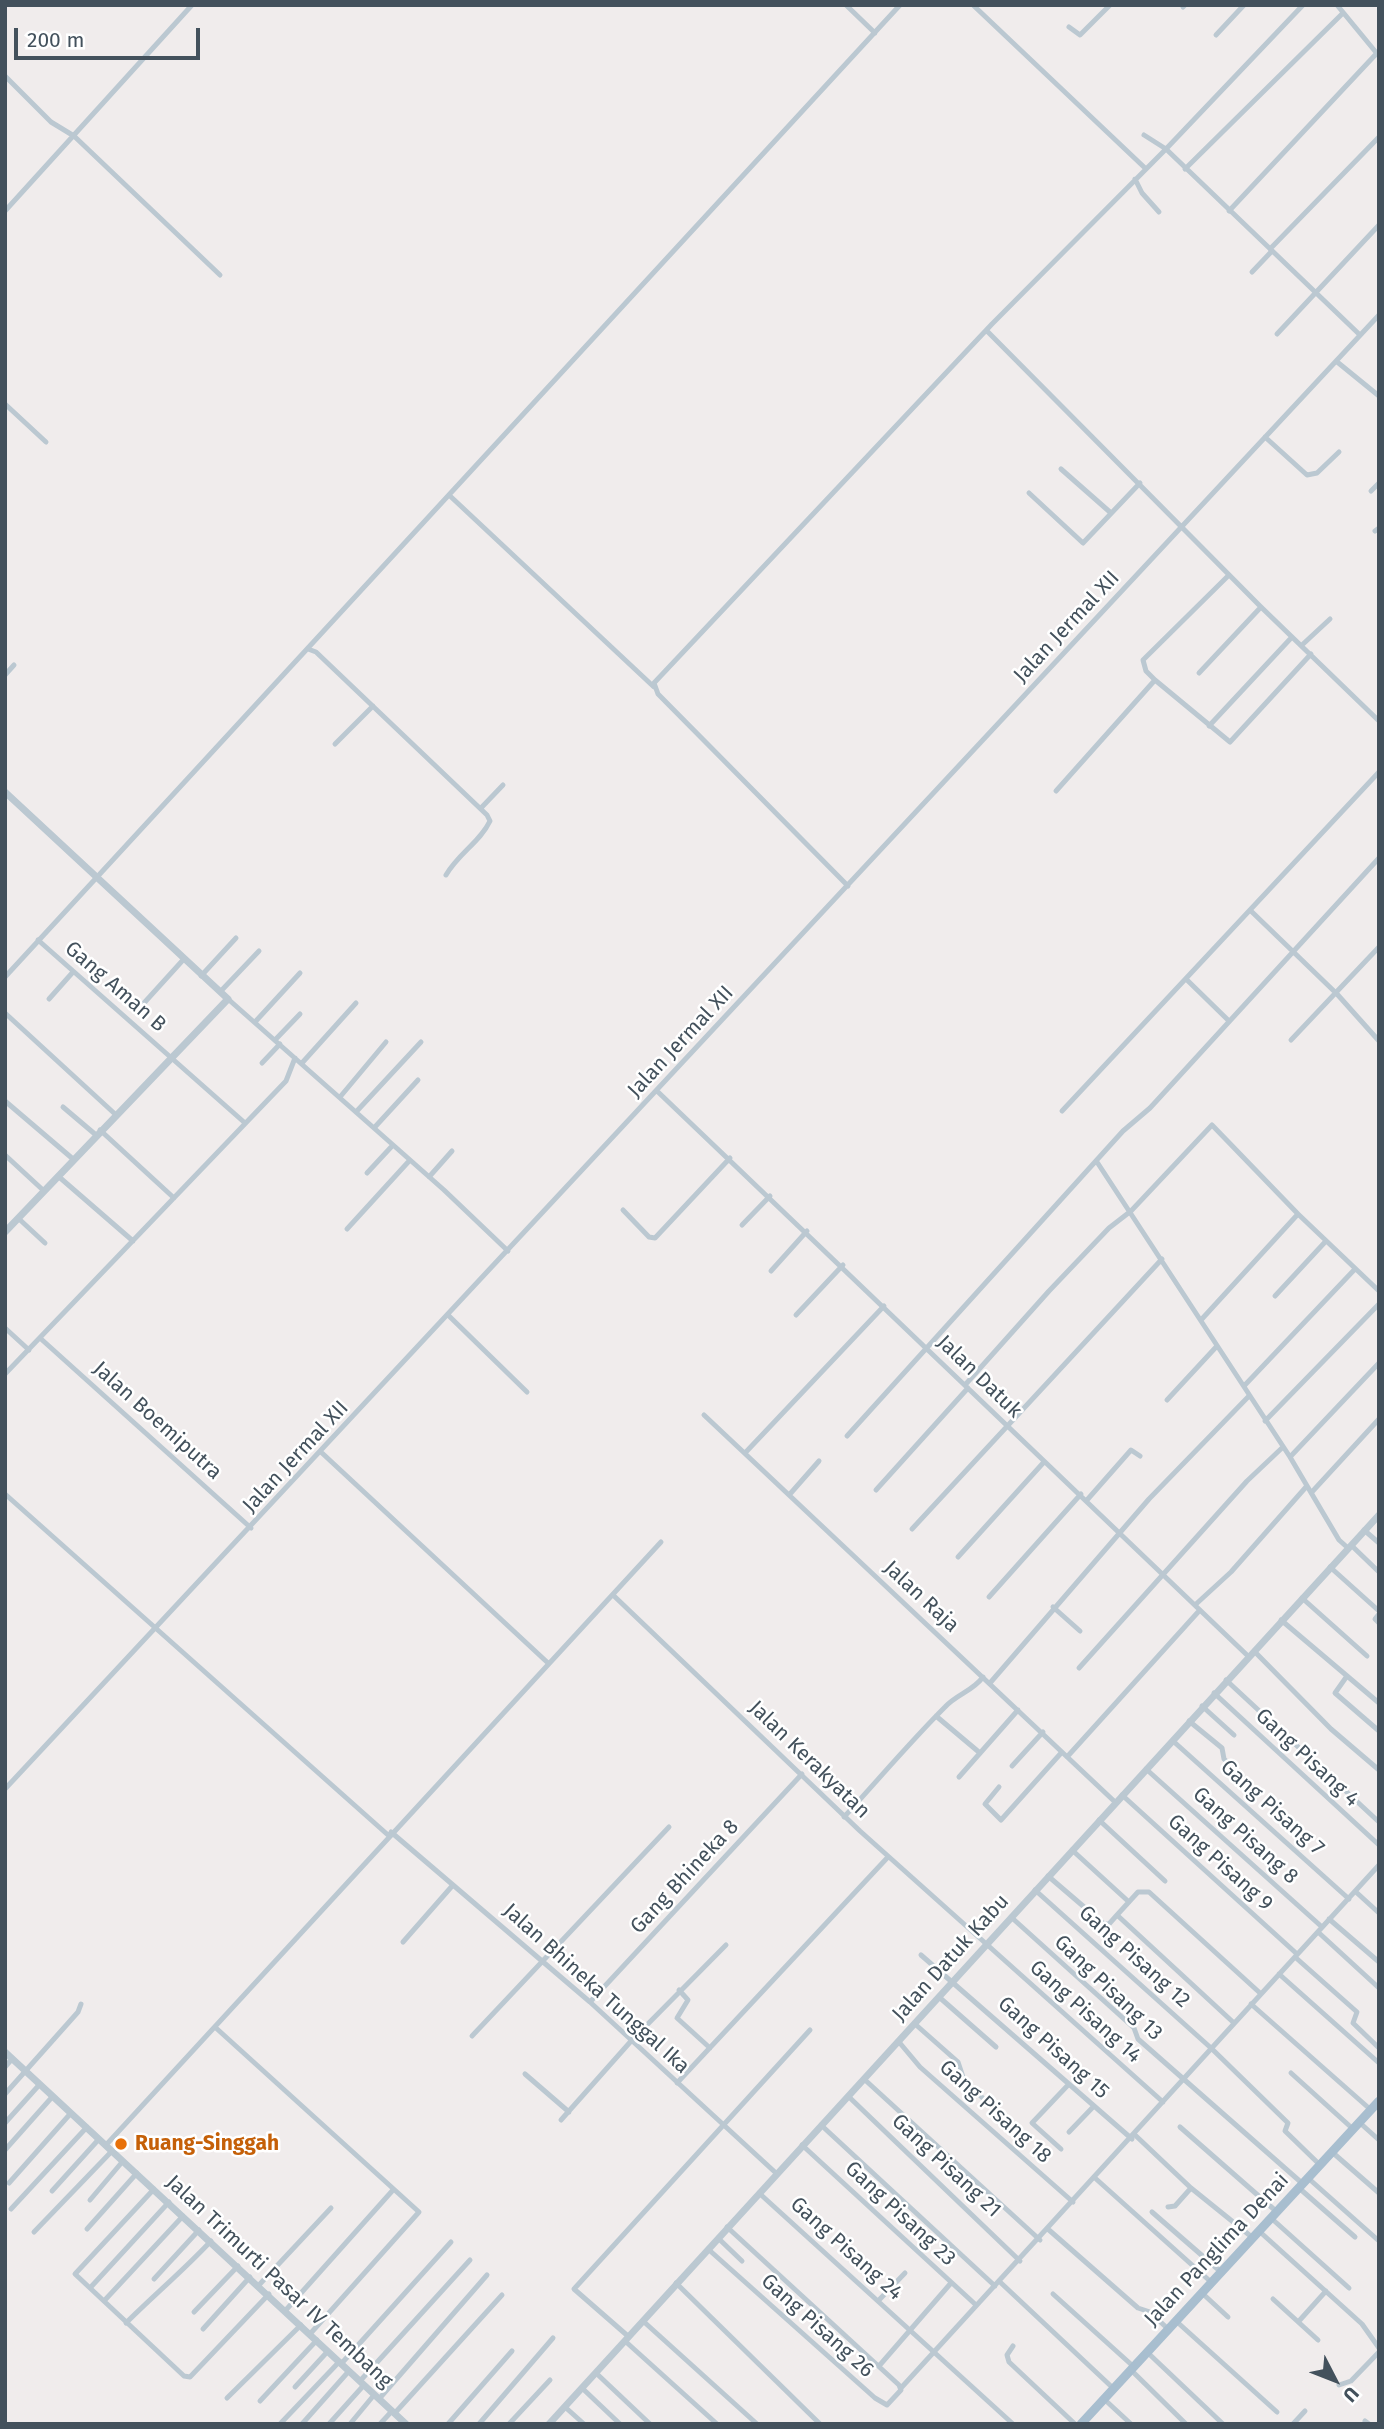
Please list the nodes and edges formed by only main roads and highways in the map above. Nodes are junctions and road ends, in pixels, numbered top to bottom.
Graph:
1 (1379, 2101) edge
2 (1082, 2424) edge

1 - 2 main road, Jalan Panglima Denai

